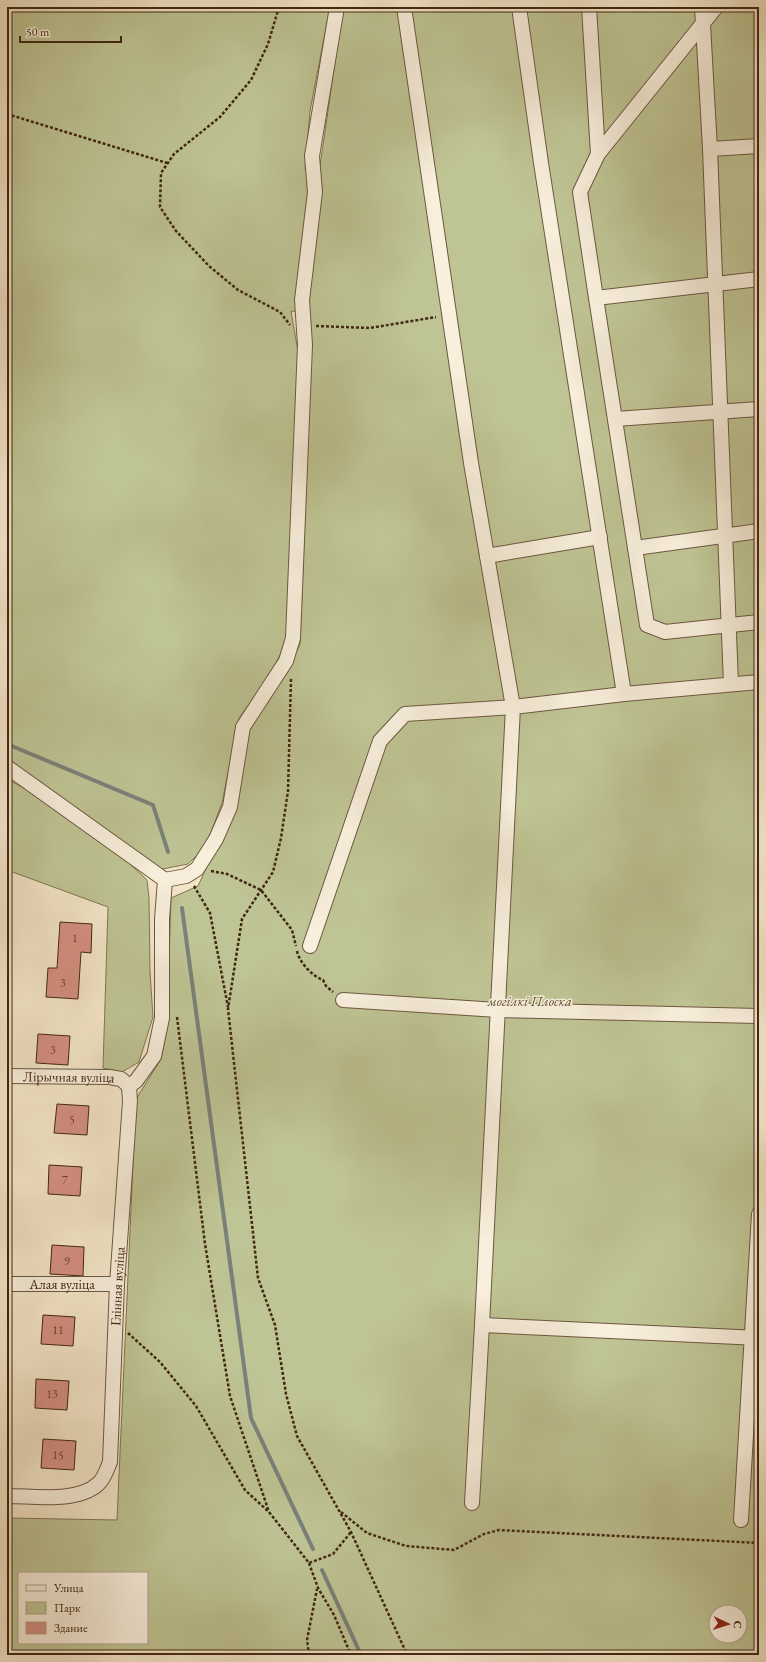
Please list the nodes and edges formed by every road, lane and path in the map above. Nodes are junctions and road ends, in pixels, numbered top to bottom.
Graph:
1 (279, 7) edge
2 (337, 7) edge
3 (404, 7) edge
4 (519, 7) edge
5 (590, 7) edge
6 (702, 7) edge
7 (716, 7) edge
8 (702, 24) junction
9 (7, 114) edge
10 (759, 146) edge
11 (710, 150) junction
12 (598, 154) junction
13 (167, 163) junction
14 (759, 279) edge
15 (714, 284) junction
16 (596, 298) junction
17 (450, 314) junction
18 (304, 324) junction
19 (305, 345) junction
20 (759, 409) edge
21 (719, 411) junction
22 (616, 419) junction
23 (759, 531) edge
24 (725, 535) junction
25 (600, 537) junction
26 (635, 548) junction
27 (487, 556) junction
28 (759, 622) edge
29 (728, 624) junction
30 (292, 676) dead end
31 (759, 682) edge
32 (731, 684) junction
33 (624, 694) junction
34 (513, 707) junction
35 (7, 766) edge
36 (191, 872) junction
37 (165, 880) junction
38 (261, 890) junction
39 (310, 946) dead end
40 (343, 1000) dead end
41 (228, 1010) junction
42 (498, 1010) junction
43 (176, 1016) dead end
44 (759, 1016) edge
45 (7, 1076) edge
46 (129, 1086) junction
47 (759, 1214) edge
48 (7, 1284) edge
49 (117, 1284) junction
50 (116, 1322) junction
51 (482, 1325) junction
52 (755, 1338) edge
53 (7, 1496) edge
54 (472, 1503) dead end
55 (339, 1510) junction
56 (270, 1512) junction
57 (741, 1520) dead end
58 (351, 1532) junction
59 (759, 1543) edge
60 (309, 1563) junction
61 (318, 1588) junction
62 (309, 1655) edge
63 (351, 1655) edge
64 (406, 1655) edge

1 - 13 path
2 - 18 street
3 - 17 street
4 - 25 street
5 - 12 street
6 - 8 street
7 - 8 street
8 - 11 street
8 - 12 street
9 - 13 path
10 - 11 street
11 - 15 street
12 - 16 street
13 - 19 path
14 - 15 street
15 - 16 street
15 - 21 street
16 - 22 street
17 - 18 path
17 - 27 street
18 - 19 street
19 - 36 street
20 - 21 street
21 - 22 street
21 - 24 street
22 - 26 street
23 - 24 street
24 - 26 street
24 - 29 street
25 - 27 street
25 - 33 street
26 - 29 street
27 - 34 street
28 - 29 street
29 - 32 street
30 - 38 path
31 - 32 street
32 - 33 street
33 - 34 street
34 - 39 street
34 - 42 street
35 - 37 street
36 - 37 street
36 - 38 path
36 - 41 path
37 - 46 street
38 - 41 path
40 - 42 street
41 - 55 path
42 - 44 street
42 - 51 street
43 - 56 path
45 - 46 street, Лірычная вуліца
46 - 49 street, Глінная вуліца
47 - 52 street
48 - 49 street, Алая вуліца
49 - 50 street, Глінная вуліца
50 - 53 street, Глінная вуліца
50 - 56 path
51 - 52 street
51 - 54 street
52 - 57 street
55 - 58 path
55 - 59 path
56 - 60 path
58 - 60 path
58 - 64 path
60 - 61 path
61 - 62 path
61 - 63 path

